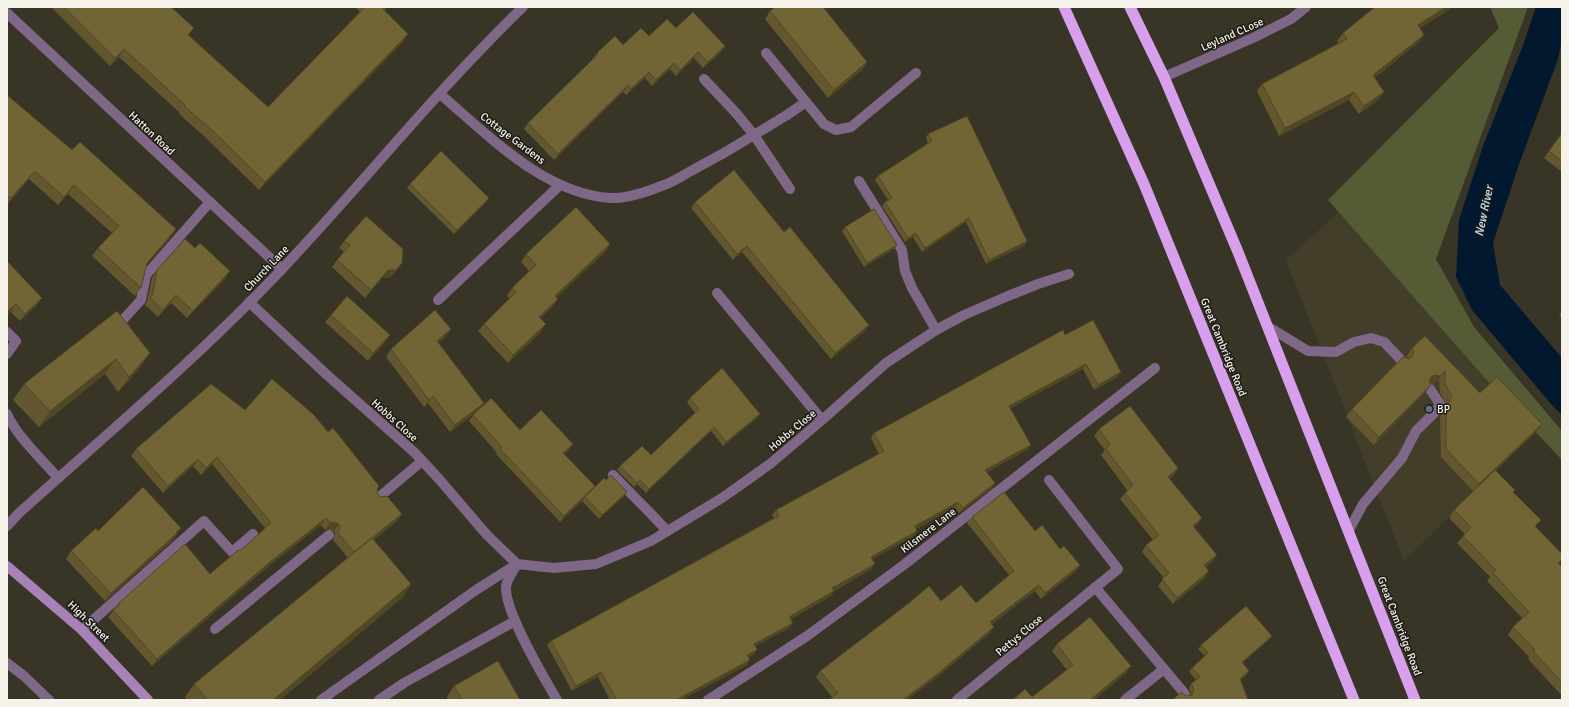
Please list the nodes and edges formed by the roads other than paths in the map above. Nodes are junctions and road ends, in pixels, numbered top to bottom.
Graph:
1 (523, 7) edge
2 (1064, 7) edge
3 (1130, 7) edge
4 (1306, 7) edge
5 (7, 13) edge
6 (766, 53) dead end
7 (916, 73) dead end
8 (1164, 77) junction
9 (704, 79) dead end
10 (440, 94) junction
11 (806, 102) junction
12 (754, 136) junction
13 (859, 181) dead end
14 (560, 185) junction
15 (790, 189) dead end
16 (210, 202) junction
17 (282, 269) junction
18 (1069, 274) dead end
19 (717, 293) dead end
20 (438, 300) dead end
21 (249, 302) junction
22 (1267, 326) junction
23 (936, 330) junction
24 (7, 332) edge
25 (131, 334) edge
26 (7, 354) edge
27 (1402, 361) edge
28 (1155, 368) dead end
29 (1430, 389) edge
30 (7, 414) edge
31 (822, 420) junction
32 (422, 461) junction
33 (613, 475) edge
34 (58, 478) junction
35 (1049, 480) dead end
36 (378, 498) edge
37 (7, 526) edge
38 (1349, 530) junction
39 (667, 531) junction
40 (253, 534) dead end
41 (329, 535) edge
42 (517, 564) junction
43 (7, 566) edge
44 (1094, 587) junction
45 (515, 621) junction
46 (215, 629) dead end
47 (82, 630) junction
48 (7, 663) edge
49 (1164, 668) junction
50 (1185, 694) edge
51 (49, 700) edge
52 (148, 700) edge
53 (321, 700) edge
54 (379, 700) edge
55 (557, 700) edge
56 (708, 700) edge
57 (957, 700) edge
58 (1125, 700) edge
59 (1354, 700) edge
60 (1415, 700) edge

1 - 10 street, Church Lane
2 - 59 highway, Great Cambridge Road
3 - 8 highway, Great Cambridge Road
4 - 8 street, Leyland CLose
5 - 16 street, Hatton Road
6 - 11 street
7 - 11 street
8 - 22 highway, Great Cambridge Road
9 - 12 street
10 - 14 street, Cottage Gardens
10 - 17 street, Church Lane
11 - 12 street, Cottage Gardens
12 - 14 street, Cottage Gardens
12 - 15 street
13 - 23 street
14 - 20 street
16 - 17 street, Hatton Road
16 - 25 street
17 - 21 street, Church Lane
18 - 23 street, Hobbs Close
19 - 31 street
21 - 32 street, Hobbs Close
21 - 34 street, Church Lane
22 - 27 street
22 - 38 highway, Great Cambridge Road
23 - 31 street, Hobbs Close
24 - 26 street
28 - 56 street, Kilsmere Lane
29 - 38 street
30 - 34 street
31 - 39 street, Hobbs Close
32 - 36 street
32 - 42 street, Hobbs Close
33 - 39 street
34 - 37 street, Church Lane
35 - 44 street, Pettys Close
38 - 60 highway, Great Cambridge Road
39 - 42 street, Hobbs Close
40 - 47 street
41 - 46 street
42 - 45 street
42 - 53 street
43 - 47 main road, High Street
44 - 49 street
44 - 57 street, Pettys Close
45 - 54 street
45 - 55 street
47 - 52 main road, High Street
48 - 51 street
49 - 50 street
49 - 58 street

